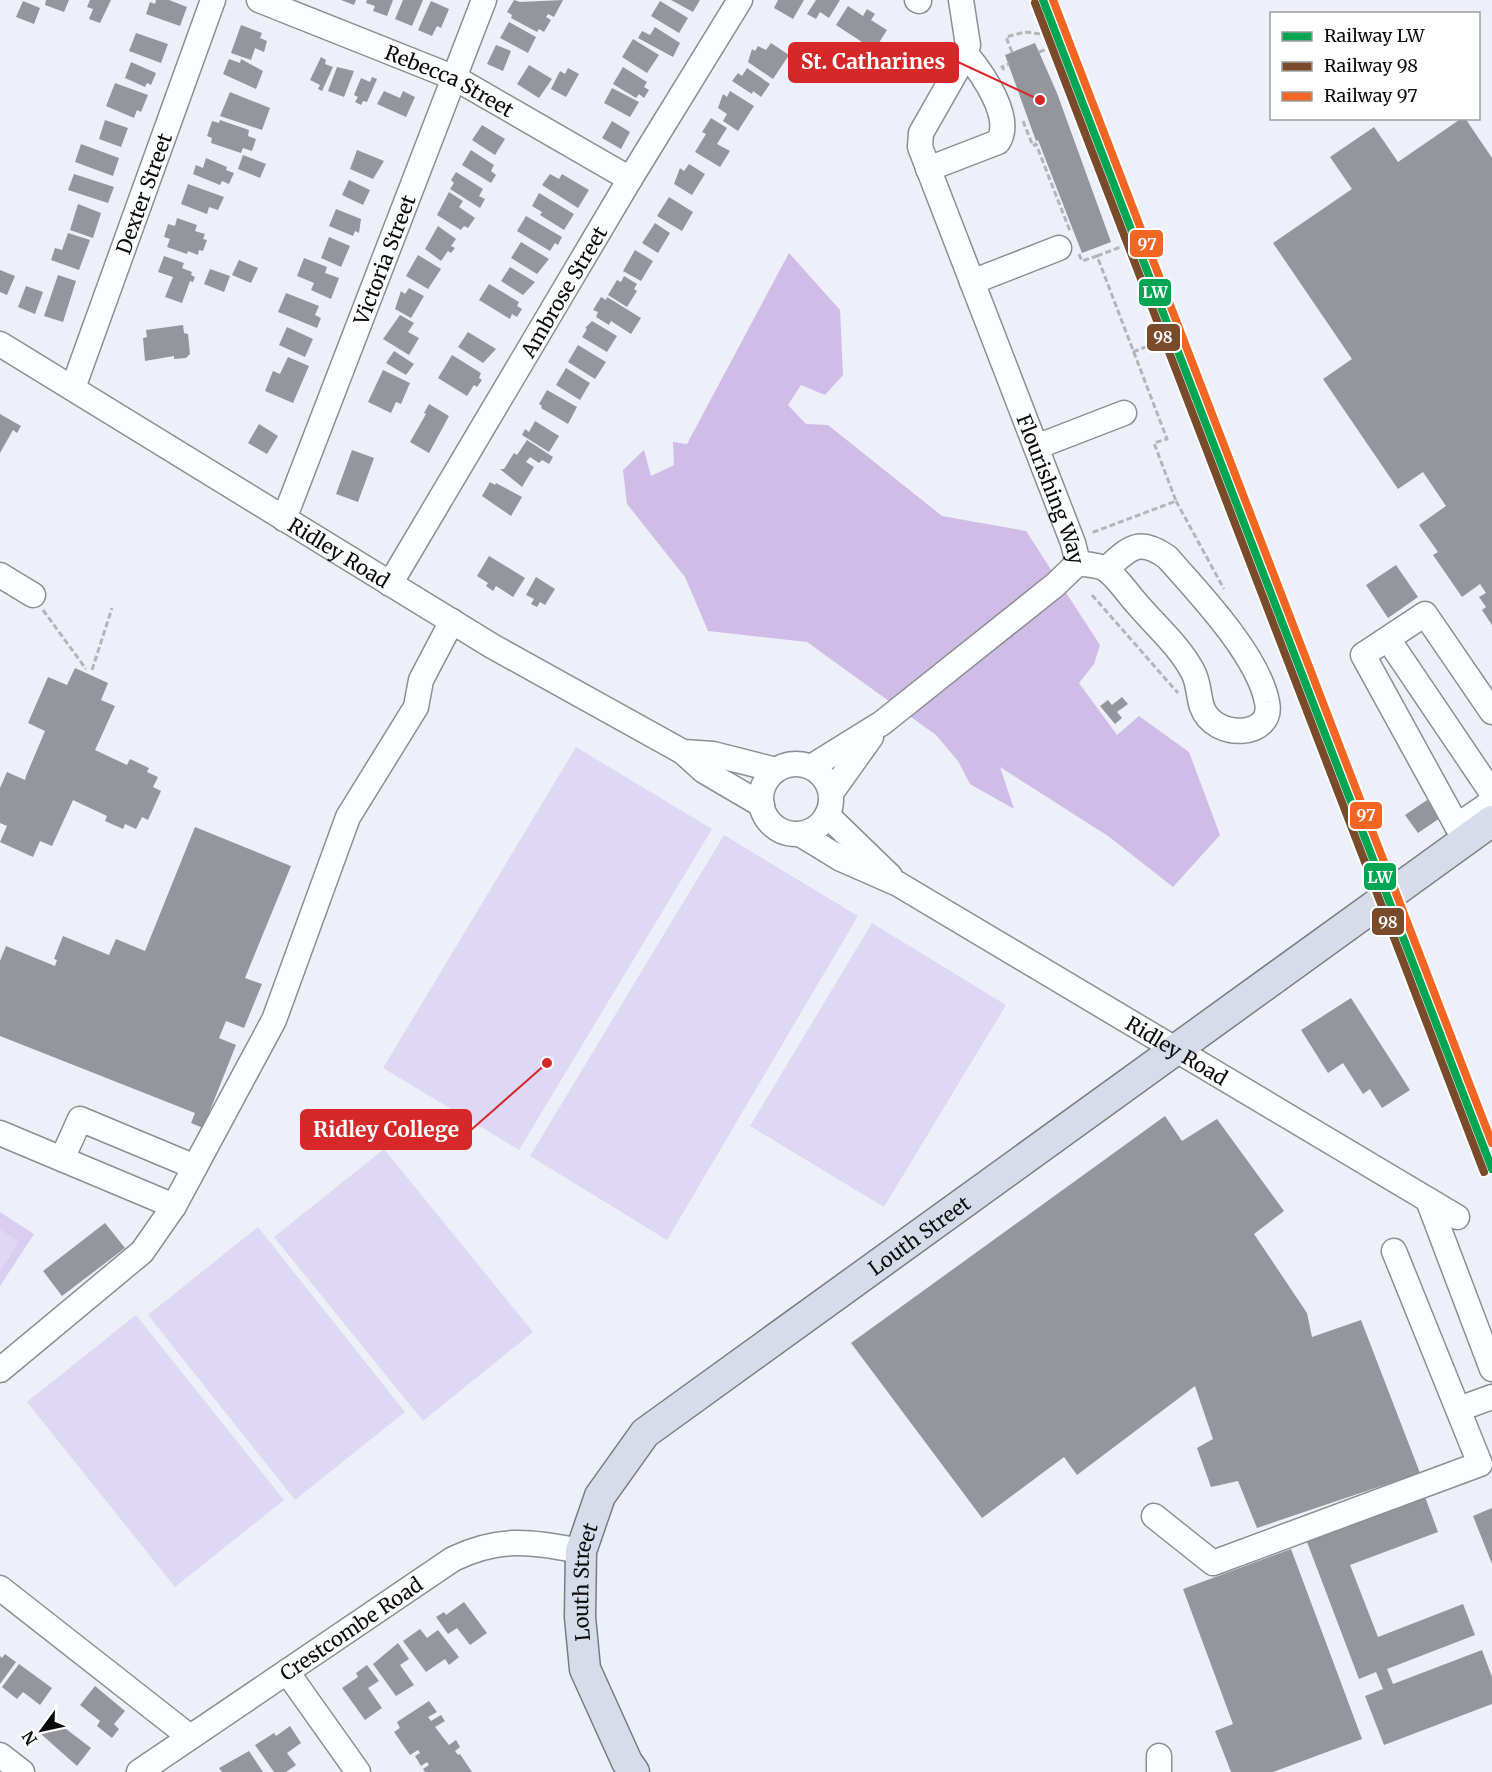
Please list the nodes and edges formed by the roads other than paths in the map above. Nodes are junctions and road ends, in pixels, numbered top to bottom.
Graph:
1 (213, 0) edge
2 (259, 0) edge
3 (484, 0) edge
4 (740, 0) edge
5 (961, 0) edge
6 (967, 47) junction
7 (455, 78) junction
8 (928, 170) junction
9 (630, 179) junction
10 (1070, 246) road end
11 (972, 282) junction
12 (0, 344) edge
13 (73, 388) junction
14 (1124, 413) dead end
15 (1036, 447) junction
16 (284, 519) junction
17 (1078, 563) junction
18 (1106, 569) junction
19 (0, 575) edge
20 (390, 584) junction
21 (37, 602) road end
22 (452, 621) junction
23 (1388, 639) junction
24 (1492, 712) edge
25 (882, 723) junction
26 (683, 752) junction
27 (811, 767) junction
28 (776, 770) junction
29 (1492, 793) edge
30 (1492, 802) edge
31 (829, 804) junction
32 (762, 805) junction
33 (1492, 821) edge
34 (1461, 833) junction
35 (800, 834) junction
36 (898, 884) junction
37 (1175, 1051) junction
38 (0, 1133) edge
39 (62, 1159) junction
40 (195, 1167) junction
41 (1428, 1200) junction
42 (174, 1206) junction
43 (1457, 1217) dead end
44 (1394, 1251) dead end
45 (1492, 1369) edge
46 (0, 1370) edge
47 (1492, 1397) edge
48 (1459, 1409) junction
49 (1154, 1516) dead end
50 (581, 1551) junction
51 (0, 1588) edge
52 (287, 1672) junction
53 (190, 1737) junction
54 (0, 1755) edge
55 (21, 1772) edge
56 (139, 1772) edge
57 (358, 1772) edge
58 (634, 1772) edge

1 - 13 street, Dexter Street
2 - 7 street, Rebecca Street
3 - 7 street, Victoria Street
4 - 9 street, Ambrose Street
5 - 6 street
6 - 8 street, Flourishing Way
6 - 8 street
7 - 9 street, Rebecca Street
7 - 16 street, Victoria Street
8 - 11 street, Flourishing Way
9 - 20 street, Ambrose Street
10 - 11 street
11 - 15 street, Flourishing Way
12 - 13 street, Ridley Road
13 - 16 street, Ridley Road
14 - 15 street
15 - 17 street, Flourishing Way
16 - 20 street, Ridley Road
17 - 18 street
17 - 25 street, Flourishing Way
18 - 18 street
19 - 21 street
20 - 22 street, Ridley Road
22 - 26 street, Ridley Road
22 - 40 street
23 - 24 street
23 - 29 street
23 - 34 street
25 - 27 street, Flourishing Way
25 - 31 street, Flourishing Way
26 - 28 street, Ridley Road
26 - 32 street, Ridley Road
27 - 28 street
27 - 31 street
28 - 32 street
30 - 34 street
31 - 35 street
31 - 36 street, Ridley Road
32 - 35 street
33 - 34 main road, Louth Street
34 - 37 main road, Louth Street
35 - 36 street, Ridley Road
36 - 37 street, Ridley Road
37 - 41 street, Ridley Road
37 - 50 main road, Louth Street
38 - 39 street
39 - 40 street
39 - 42 street
40 - 42 street
41 - 43 street, Ridley Road
41 - 45 street
42 - 46 street
44 - 48 street
47 - 48 street
48 - 49 street
50 - 52 street, Crestcombe Road
50 - 58 main road, Louth Street
51 - 53 street
52 - 53 street, Crestcombe Road
52 - 57 street
53 - 56 street, Crestcombe Road
54 - 55 street

